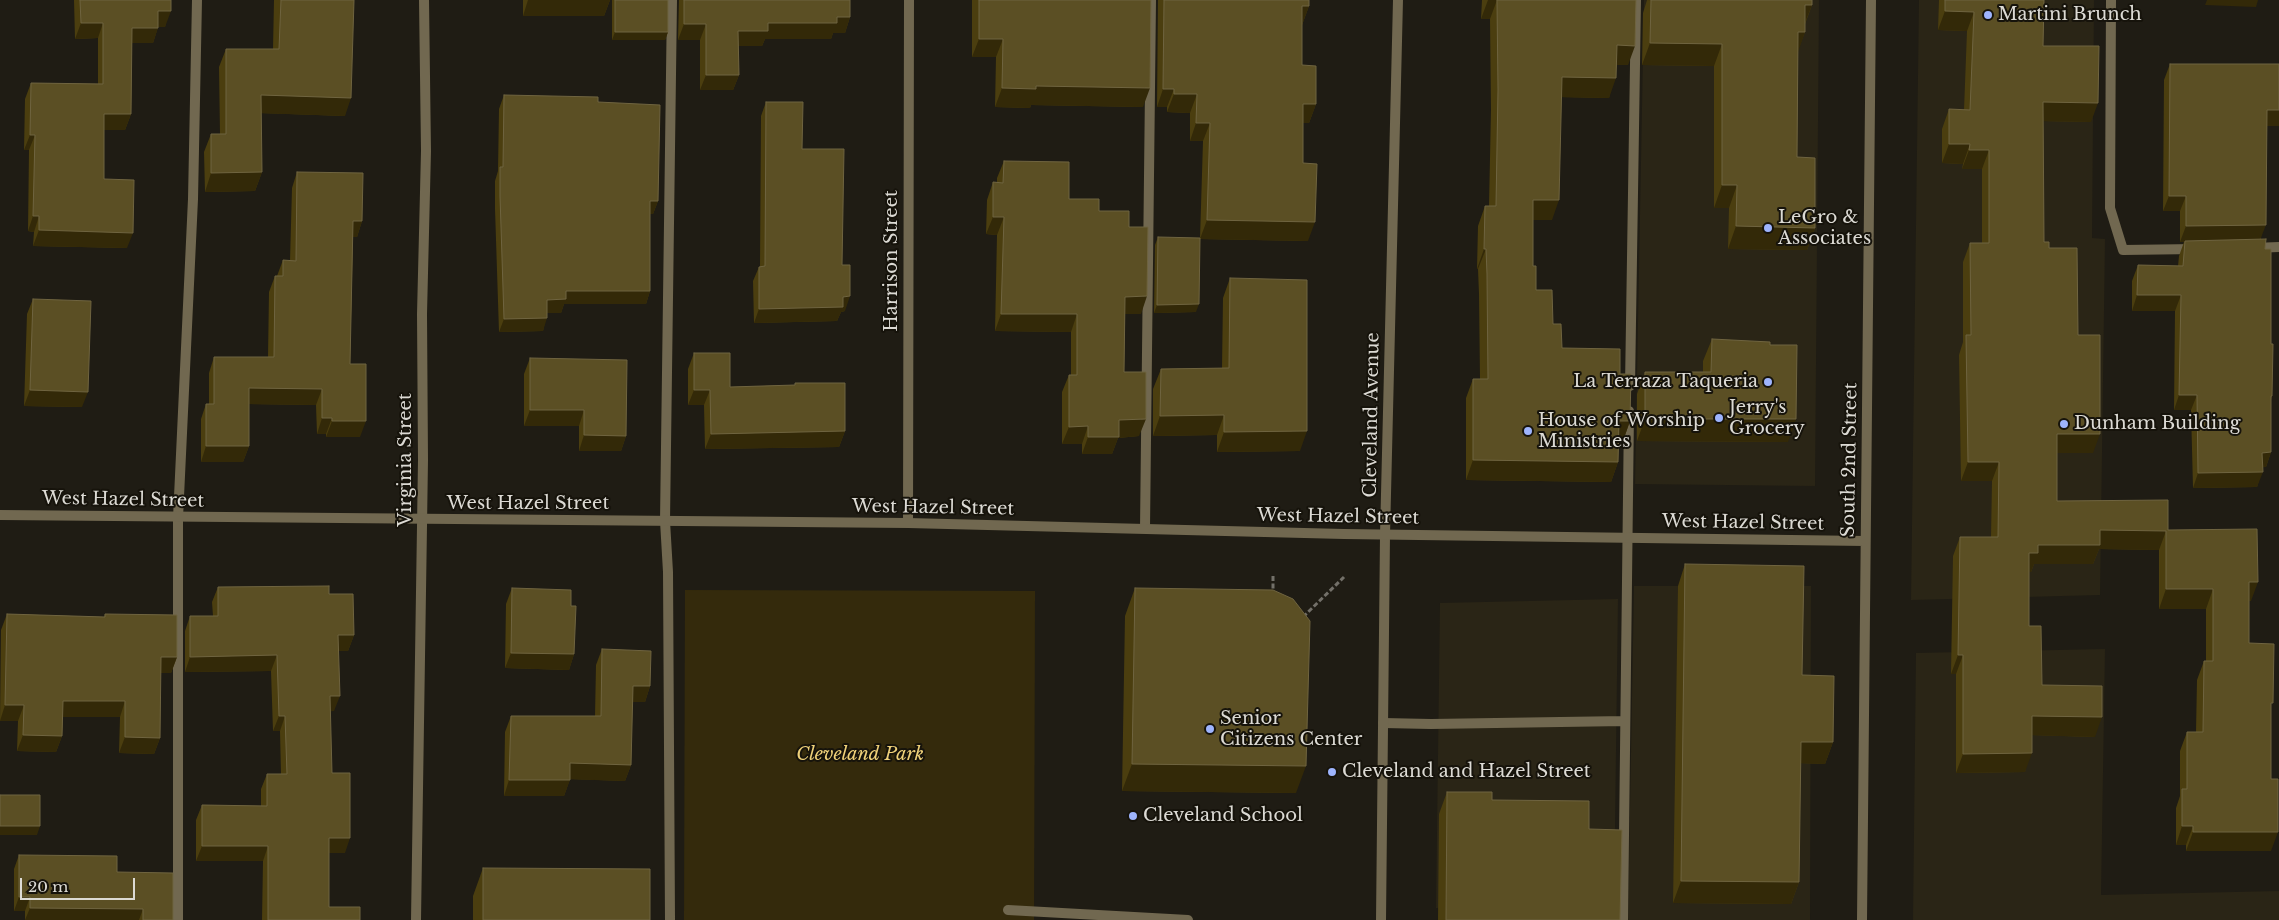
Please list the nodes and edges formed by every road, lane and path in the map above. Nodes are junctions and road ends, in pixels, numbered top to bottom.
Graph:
1 (197, 0) edge
2 (424, 0) edge
3 (672, 0) edge
4 (910, 0) edge
5 (1151, 0) edge
6 (1398, 0) edge
7 (1636, 0) edge
8 (1872, 0) edge
9 (2111, 0) edge
10 (2279, 247) edge
11 (2211, 248) edge
12 (2240, 248) edge
13 (0, 515) edge
14 (178, 518) junction
15 (422, 519) junction
16 (665, 521) junction
17 (908, 523) junction
18 (1145, 528) junction
19 (1385, 535) junction
20 (1627, 538) junction
21 (1865, 541) junction
22 (1273, 576) dead end
23 (1344, 577) dead end
24 (1274, 600) edge
25 (1302, 619) edge
26 (1625, 721) junction
27 (1383, 722) junction
28 (1008, 910) dead end
29 (178, 920) edge
30 (416, 920) edge
31 (670, 920) edge
32 (1188, 920) edge
33 (1380, 920) edge
34 (1623, 920) edge
35 (1862, 920) edge

1 - 14 street
2 - 15 street, Virginia Street
3 - 16 street
4 - 17 street, Harrison Street
5 - 18 street
6 - 19 street, Cleveland Avenue
7 - 20 street
8 - 21 street, South 2nd Street
9 - 11 street
10 - 12 street
13 - 14 street, West Hazel Street
14 - 15 street, West Hazel Street
14 - 29 street
15 - 16 street, West Hazel Street
15 - 30 street, Virginia Street
16 - 17 street, West Hazel Street
16 - 31 street
17 - 18 street, West Hazel Street
18 - 19 street, West Hazel Street
19 - 20 street, West Hazel Street
19 - 27 street, Cleveland Avenue
20 - 21 street, West Hazel Street
20 - 26 street
21 - 35 street, South 2nd Street
22 - 24 path
23 - 25 path
26 - 27 street
26 - 34 street
27 - 33 street, Cleveland Avenue
28 - 32 street

